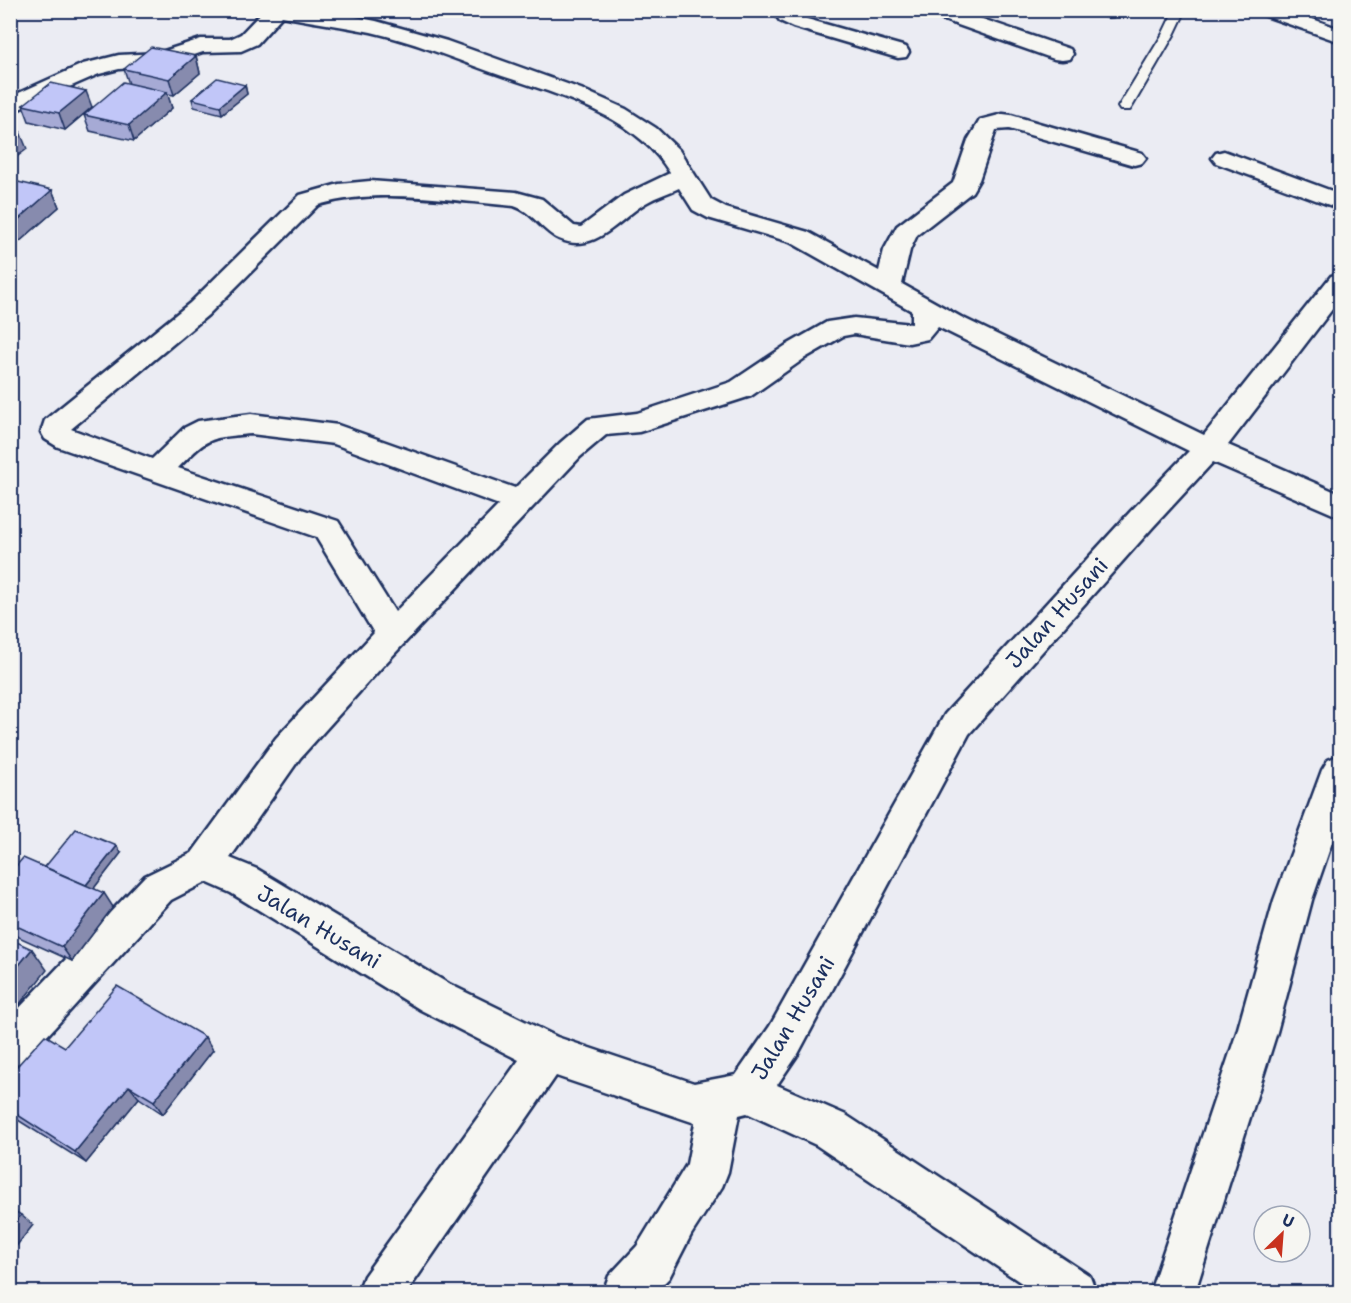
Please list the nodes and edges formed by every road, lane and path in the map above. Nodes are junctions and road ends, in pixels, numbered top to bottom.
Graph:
1 (276, 10) edge
2 (282, 10) edge
3 (782, 10) edge
4 (934, 10) edge
5 (1180, 10) edge
6 (1267, 10) edge
7 (1341, 36) edge
8 (898, 52) dead end
9 (1062, 54) dead end
10 (10, 106) edge
11 (1125, 107) dead end
12 (1134, 158) dead end
13 (1224, 158) dead end
14 (684, 176) junction
15 (1341, 202) edge
16 (1341, 282) edge
17 (888, 287) junction
18 (925, 309) junction
19 (1209, 449) junction
20 (156, 472) junction
21 (521, 502) junction
22 (1341, 506) edge
23 (392, 635) junction
24 (1341, 770) edge
25 (205, 864) junction
26 (10, 1047) edge
27 (548, 1054) junction
28 (734, 1096) junction
29 (380, 1293) edge
30 (625, 1293) edge
31 (1074, 1293) edge
32 (1172, 1293) edge

1 - 10 street
2 - 14 street
3 - 8 street
4 - 9 street
5 - 11 lane
6 - 7 street
12 - 17 street
13 - 15 street
14 - 17 street
14 - 20 street
16 - 19 street, Jalan Husani
17 - 18 street
18 - 19 street
18 - 21 street
19 - 22 street
19 - 28 street, Jalan Husani
20 - 21 street
20 - 23 street
21 - 23 street
23 - 25 street
24 - 32 street
25 - 26 street
25 - 27 street, Jalan Husani
27 - 28 street, Jalan Husani
27 - 29 street
28 - 30 street
28 - 31 street

